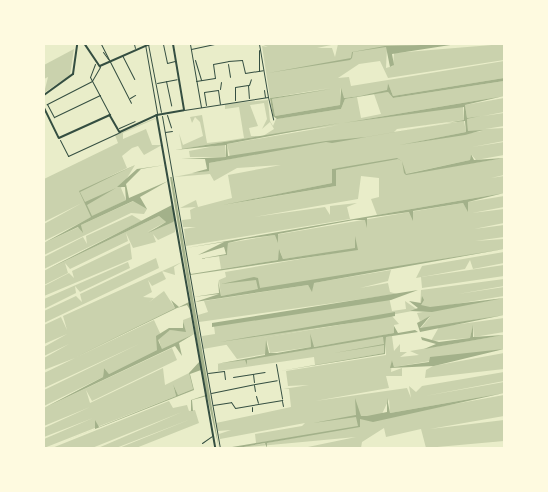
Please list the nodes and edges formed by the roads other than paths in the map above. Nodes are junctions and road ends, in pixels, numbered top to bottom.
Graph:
1 (77, 44) edge
2 (85, 44) edge
3 (101, 44) edge
4 (134, 44) edge
5 (147, 44) edge
6 (164, 44) edge
7 (173, 44) edge
8 (190, 44) edge
9 (215, 44) edge
10 (260, 44) edge
11 (135, 48) junction
12 (191, 49) junction
13 (261, 49) junction
14 (105, 51) junction
15 (122, 55) junction
16 (109, 60) junction
17 (176, 61) junction
18 (193, 61) junction
19 (228, 62) junction
20 (95, 64) junction
21 (100, 66) junction
22 (264, 70) junction
23 (259, 71) junction
24 (230, 76) dead end
25 (134, 79) dead end
26 (179, 79) junction
27 (251, 79) dead end
28 (201, 80) junction
29 (92, 81) junction
30 (166, 81) junction
31 (196, 81) junction
32 (221, 82) dead end
33 (157, 83) junction
34 (248, 85) junction
35 (218, 90) junction
36 (264, 90) dead end
37 (44, 95) edge
38 (100, 95) junction
39 (135, 95) dead end
40 (265, 97) junction
41 (268, 97) junction
42 (128, 99) junction
43 (250, 100) junction
44 (236, 102) junction
45 (131, 104) dead end
46 (171, 105) dead end
47 (220, 105) junction
48 (44, 107) edge
49 (206, 107) junction
50 (201, 108) junction
51 (184, 110) junction
52 (51, 111) junction
53 (46, 113) junction
54 (166, 114) junction
55 (110, 115) junction
56 (160, 115) junction
57 (273, 119) dead end
58 (135, 121) dead end
59 (129, 124) junction
60 (171, 127) dead end
61 (119, 128) dead end
62 (130, 128) junction
63 (172, 131) dead end
64 (120, 132) junction
65 (165, 132) junction
66 (59, 138) junction
67 (276, 364) dead end
68 (265, 372) dead end
69 (206, 374) junction
70 (253, 374) junction
71 (233, 377) dead end
72 (225, 379) dead end
73 (279, 380) junction
74 (254, 384) junction
75 (255, 391) dead end
76 (207, 394) junction
77 (256, 396) dead end
78 (282, 400) junction
79 (258, 404) junction
80 (251, 405) junction
81 (211, 406) junction
82 (283, 406) dead end
83 (252, 411) dead end
84 (211, 413) junction
85 (213, 436) junction
86 (202, 443) dead end
87 (216, 448) edge
88 (220, 448) edge

1 - 37 main road
2 - 20 street
3 - 14 street
4 - 11 street
5 - 11 street
5 - 33 street
5 - 56 street
6 - 17 street
7 - 17 street
8 - 12 street
9 - 12 street
10 - 13 street
11 - 15 street
12 - 18 street
13 - 22 street
13 - 23 street
14 - 16 street
14 - 16 street
15 - 16 street
15 - 25 street
16 - 21 street
16 - 42 street
17 - 26 street
18 - 28 street
18 - 31 street
19 - 23 street
19 - 24 street
19 - 28 street
20 - 21 street
20 - 29 street
21 - 29 street
22 - 23 street
22 - 41 street
26 - 30 street
26 - 51 street
27 - 34 street
28 - 31 street
29 - 38 street
29 - 52 street
30 - 33 street
30 - 46 street
31 - 50 street
32 - 35 street
33 - 56 street
34 - 43 street
34 - 44 street
35 - 47 street
35 - 49 street
36 - 40 street
38 - 52 street
38 - 55 street
39 - 42 street
40 - 41 street
40 - 43 street
41 - 57 street
42 - 45 street
43 - 44 street
44 - 47 street
47 - 49 street
48 - 53 street
49 - 50 street
50 - 51 street
51 - 54 street
52 - 53 street
53 - 66 street
54 - 56 street
54 - 60 street
55 - 64 street
55 - 66 street
56 - 62 street
56 - 65 street
56 - 76 street
58 - 59 street
59 - 61 street
59 - 62 street
62 - 64 street
63 - 65 street
64 - 66 street
65 - 69 street
67 - 73 street
68 - 70 street
69 - 72 street
69 - 76 street
70 - 71 street
70 - 74 street
73 - 74 street
73 - 78 street
74 - 75 street
74 - 76 street
76 - 81 street
76 - 84 street
77 - 79 street
78 - 79 street
78 - 82 street
79 - 80 street
80 - 81 street
80 - 83 street
81 - 84 street
84 - 85 street
84 - 88 street
85 - 86 street
85 - 87 street

